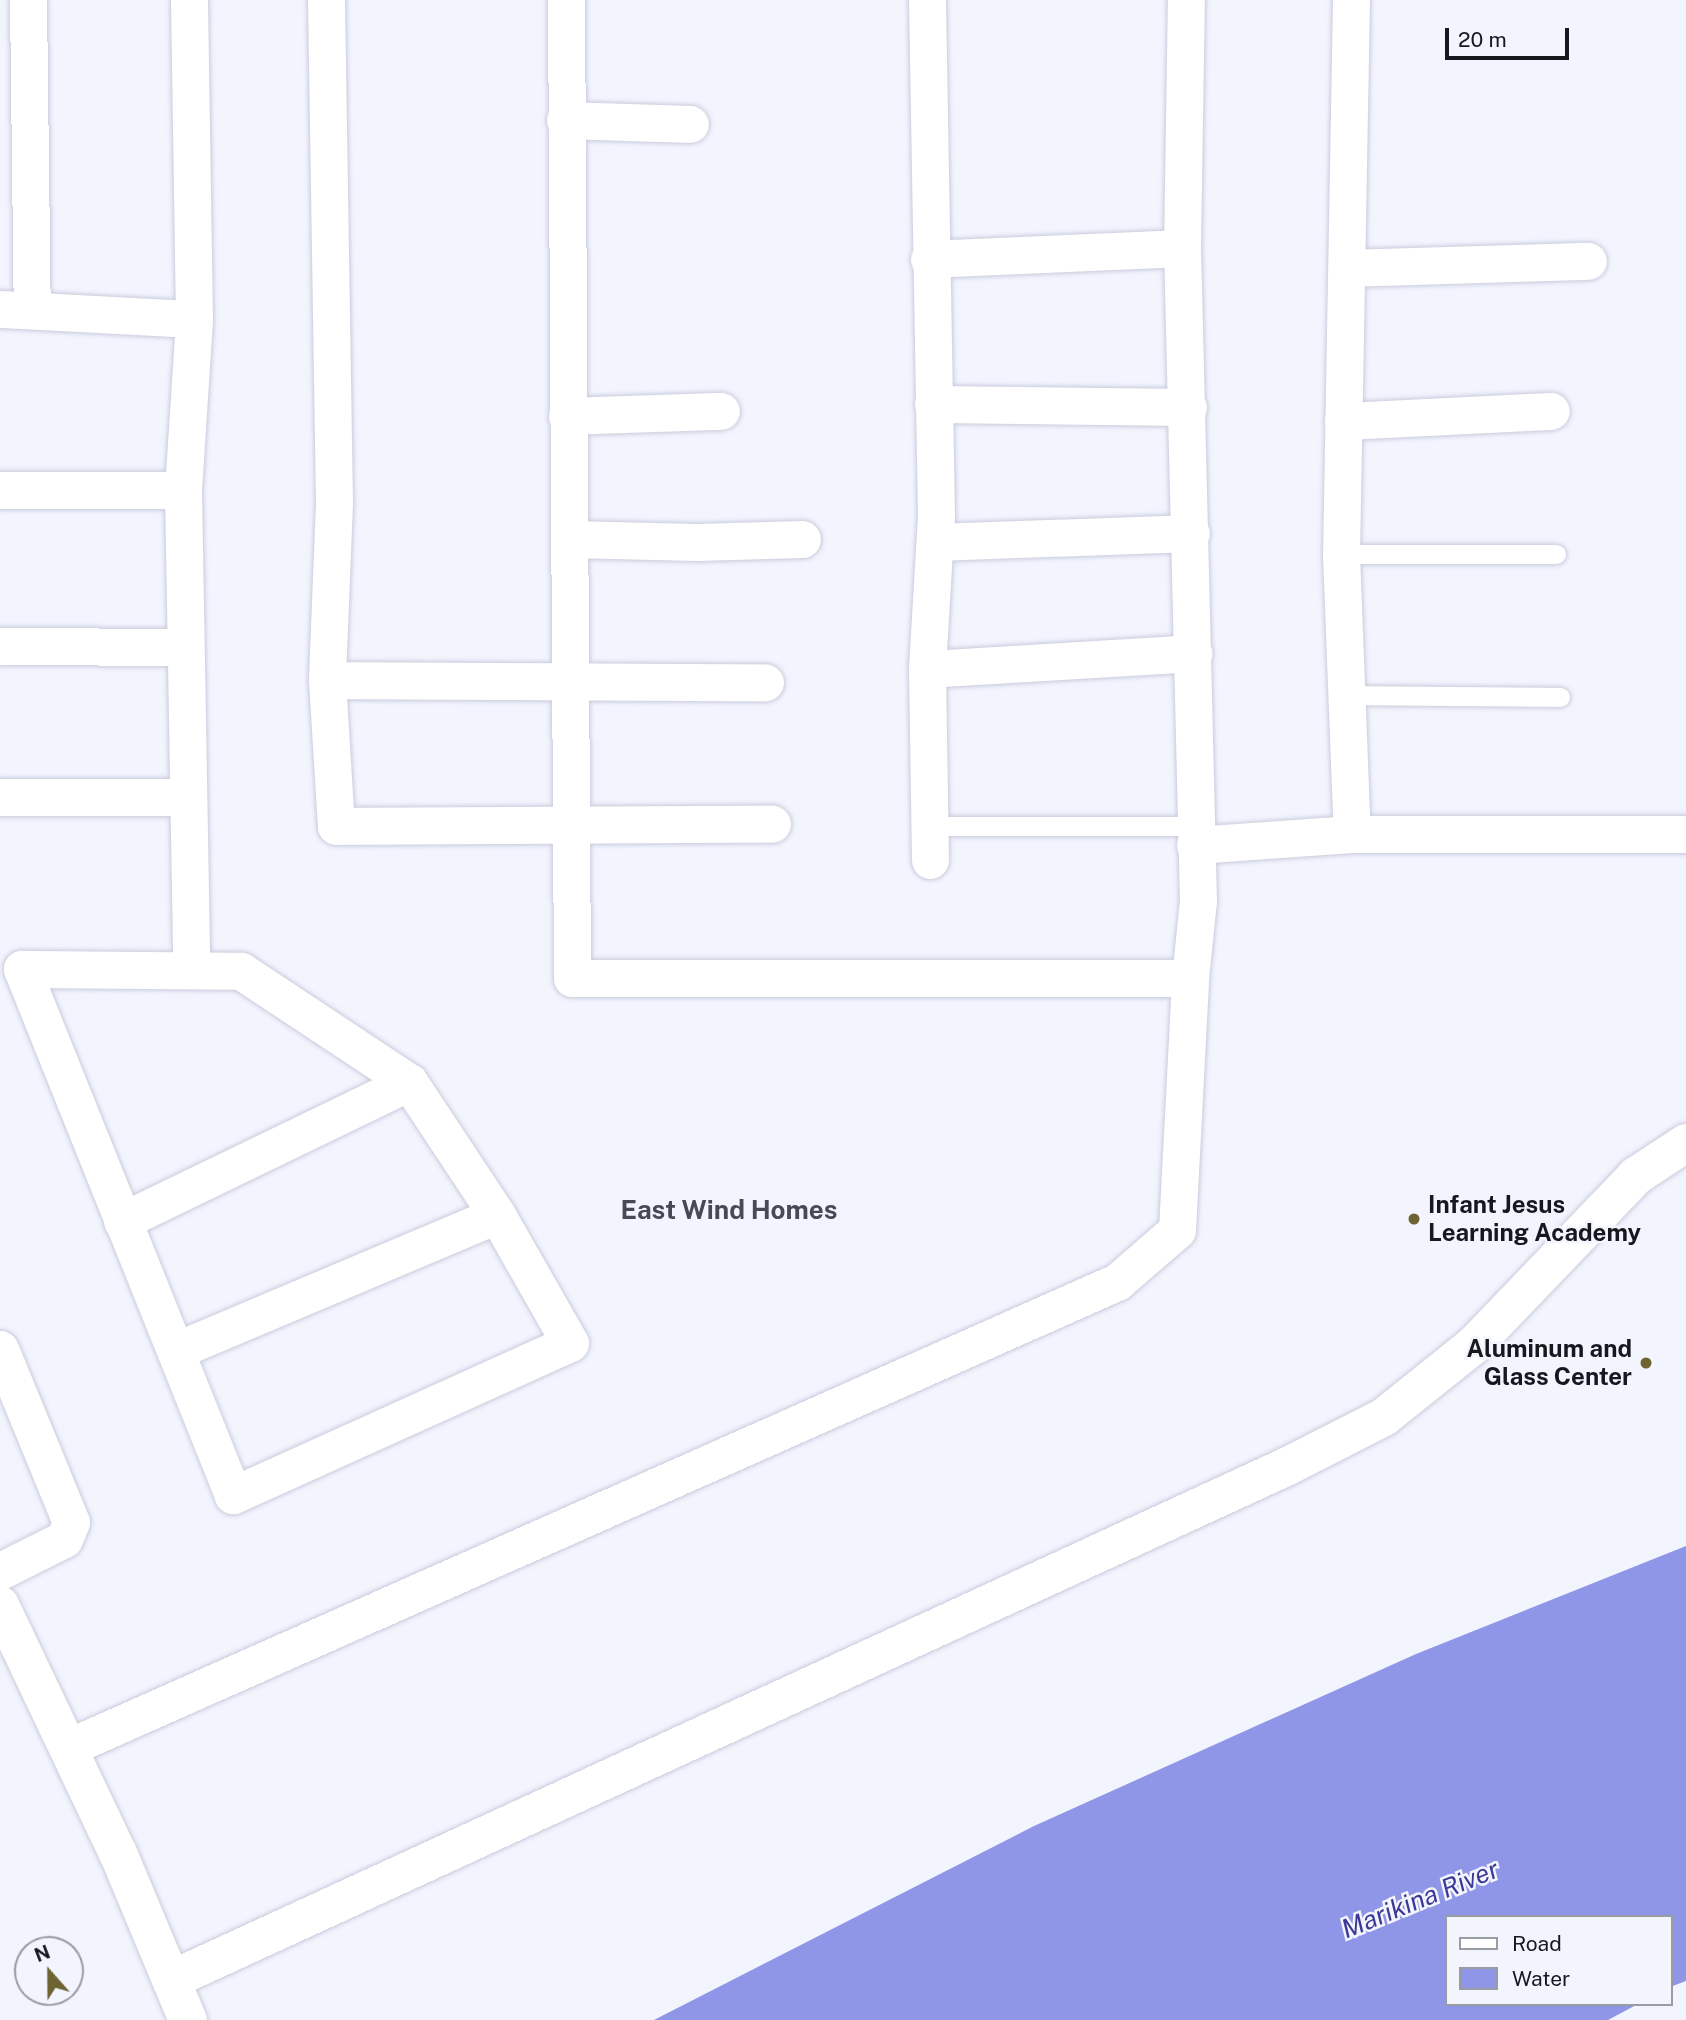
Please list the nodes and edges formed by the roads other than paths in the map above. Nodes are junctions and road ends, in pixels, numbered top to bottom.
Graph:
1 (28, 0) edge
2 (189, 0) edge
3 (326, 0) edge
4 (566, 0) edge
5 (927, 0) edge
6 (1186, 0) edge
7 (1351, 0) edge
8 (565, 120) junction
9 (690, 124) dead end
10 (1182, 248) junction
11 (929, 258) junction
12 (1588, 261) dead end
13 (1347, 268) junction
14 (16, 309) edge
15 (194, 319) junction
16 (933, 404) junction
17 (1188, 407) junction
18 (721, 411) dead end
19 (1551, 411) dead end
20 (568, 416) junction
21 (1343, 421) junction
22 (0, 490) edge
23 (183, 490) junction
24 (1191, 533) junction
25 (569, 539) junction
26 (802, 539) dead end
27 (935, 542) junction
28 (1341, 554) junction
29 (1556, 554) dead end
30 (0, 646) edge
31 (184, 647) junction
32 (1195, 653) junction
33 (928, 669) junction
34 (572, 679) junction
35 (327, 680) junction
36 (765, 682) dead end
37 (1346, 695) junction
38 (1560, 697) dead end
39 (0, 797) edge
40 (188, 797) junction
41 (573, 824) junction
42 (772, 824) dead end
43 (1352, 834) junction
44 (1686, 834) edge
45 (1194, 836) junction
46 (930, 843) joint
47 (11, 965) edge
48 (191, 970) junction
49 (1190, 978) junction
50 (409, 1082) junction
51 (1686, 1143) edge
52 (497, 1215) junction
53 (122, 1221) junction
54 (0, 1349) edge
55 (177, 1350) junction
56 (0, 1572) edge
57 (0, 1605) edge
58 (69, 1747) junction
59 (171, 1980) junction
60 (188, 2020) edge

1 - 14 street
2 - 15 street
3 - 35 street
4 - 8 street
5 - 11 street
6 - 10 street
7 - 13 street
8 - 9 street
8 - 20 street
10 - 11 street
10 - 17 street
11 - 16 street
12 - 13 street
13 - 21 street
14 - 15 street
15 - 23 street
16 - 17 street
16 - 27 street
17 - 24 street
18 - 20 street
19 - 21 street
20 - 25 street
21 - 28 street
22 - 23 street
23 - 31 street
24 - 27 street
24 - 32 street
25 - 26 street
25 - 34 street
27 - 33 street
28 - 29 lane
28 - 37 street
30 - 31 street
31 - 40 street
32 - 33 street
32 - 45 street
33 - 46 street
34 - 35 street
34 - 36 street
34 - 41 street
35 - 41 street
37 - 38 lane
37 - 43 street
39 - 40 street
40 - 48 street
41 - 42 street
41 - 49 street
43 - 44 street
43 - 45 street
45 - 46 lane
45 - 49 street
47 - 48 street
47 - 53 street
48 - 50 street
49 - 58 street
50 - 52 street
50 - 53 street
51 - 59 street
52 - 55 street
52 - 55 street
53 - 55 street
54 - 56 street
57 - 58 street
58 - 59 street
59 - 60 street

